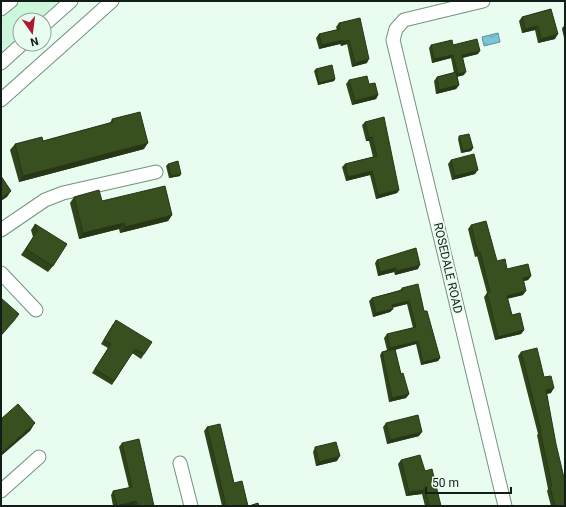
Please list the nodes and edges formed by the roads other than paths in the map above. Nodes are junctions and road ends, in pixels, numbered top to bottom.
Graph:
1 (11, 1) edge
2 (71, 1) edge
3 (98, 1) edge
4 (112, 1) edge
5 (483, 1) edge
6 (1, 9) edge
7 (52, 18) edge
8 (92, 19) junction
9 (13, 52) edge
10 (1, 63) edge
11 (1, 100) edge
12 (156, 172) dead end
13 (1, 230) edge
14 (1, 273) edge
15 (36, 310) dead end
16 (39, 457) dead end
17 (180, 463) dead end
18 (1, 491) edge
19 (191, 506) edge
20 (505, 506) edge

1 - 6 street
2 - 7 street
3 - 8 street
4 - 8 street
5 - 20 street, ROSEDALE ROAD
8 - 11 street
9 - 10 street
12 - 13 street
14 - 15 street
16 - 18 street
17 - 19 street

